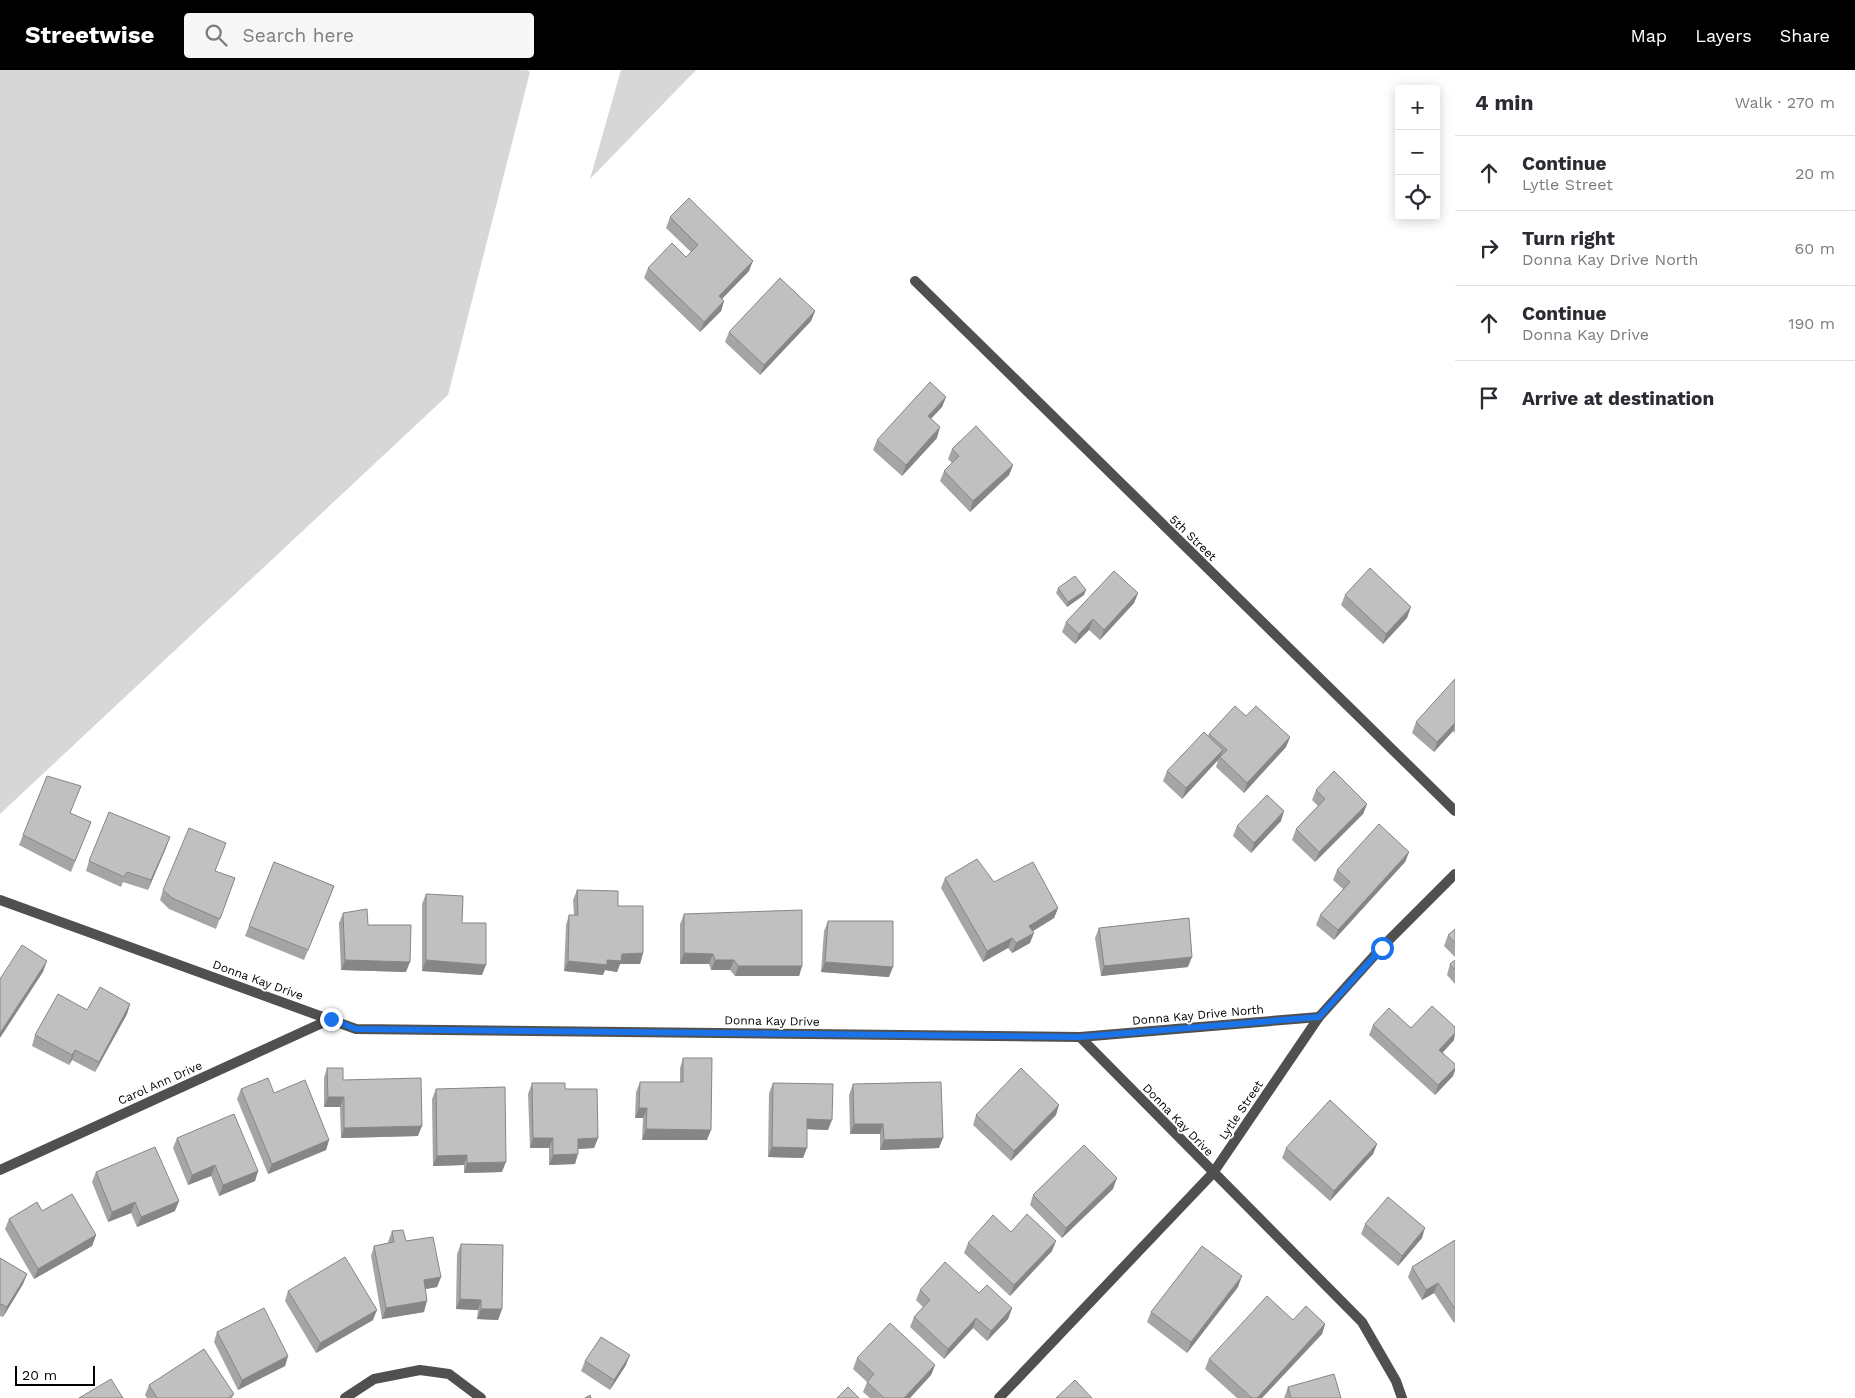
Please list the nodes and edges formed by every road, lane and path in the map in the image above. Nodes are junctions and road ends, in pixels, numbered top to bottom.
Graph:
1 (915, 281) dead end
2 (1455, 811) edge
3 (1455, 874) edge
4 (0, 900) edge
5 (1319, 1017) junction
6 (331, 1019) junction
7 (1080, 1037) junction
8 (0, 1170) edge
9 (1213, 1173) junction
10 (345, 1398) edge
11 (480, 1398) edge
12 (999, 1398) edge
13 (1402, 1398) edge

1 - 2 street, 5th Street
3 - 5 street, Lytle Street
4 - 6 street, Donna Kay Drive
5 - 7 street, Donna Kay Drive North
5 - 9 street, Lytle Street
6 - 7 street, Donna Kay Drive
6 - 8 street, Carol Ann Drive
7 - 9 street, Donna Kay Drive
9 - 12 street, Lytle Street
9 - 13 street, Donna Kay Drive
10 - 11 street

